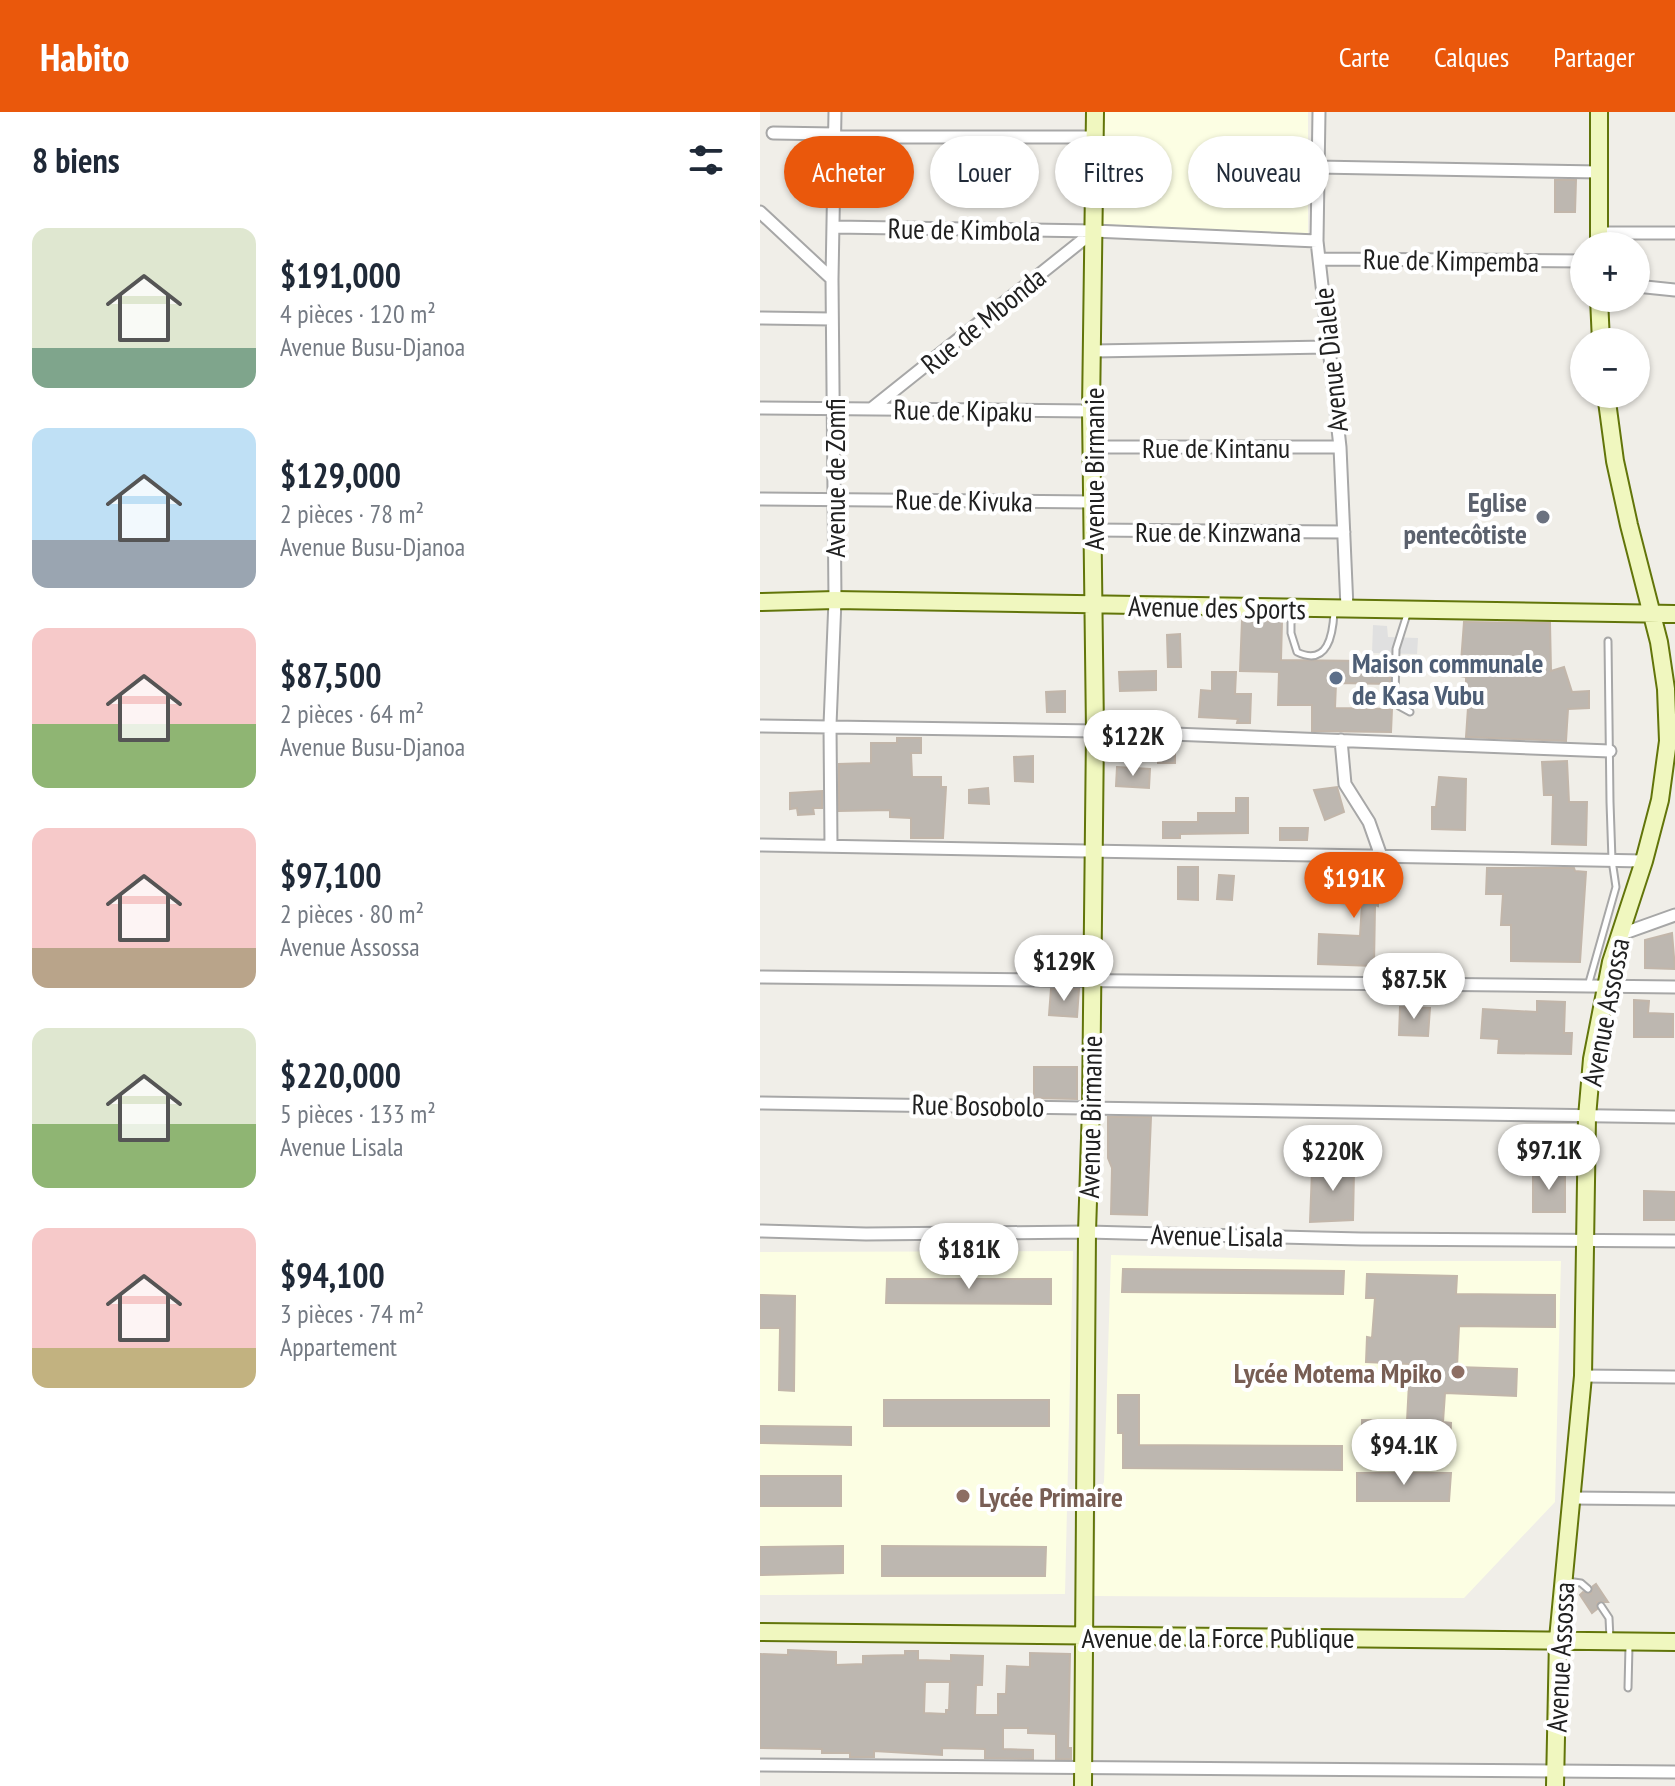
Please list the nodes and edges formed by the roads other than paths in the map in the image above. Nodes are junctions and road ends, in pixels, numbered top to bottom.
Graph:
1 (835, 112) edge
2 (1095, 112) edge
3 (1319, 112) edge
4 (1599, 112) edge
5 (773, 133) dead end
6 (835, 136) joint
7 (914, 136) edge
8 (1095, 136) edge
9 (1318, 136) edge
10 (1055, 137) edge
11 (1329, 167) edge
12 (1599, 172) junction
13 (834, 208) edge
14 (1094, 208) edge
15 (1317, 208) edge
16 (760, 212) edge
17 (834, 227) junction
18 (1094, 231) junction
19 (1599, 232) edge
20 (1675, 233) edge
21 (1650, 235) edge
22 (1317, 241) junction
23 (1319, 259) junction
24 (1570, 261) edge
25 (832, 279) junction
26 (1650, 287) edge
27 (1675, 290) edge
28 (760, 318) edge
29 (832, 319) junction
30 (1327, 347) junction
31 (1093, 351) junction
32 (760, 408) edge
33 (1608, 408) edge
34 (835, 409) junction
35 (871, 409) junction
36 (1091, 411) junction
37 (1092, 447) junction
38 (1340, 447) junction
39 (760, 499) edge
40 (835, 499) junction
41 (1092, 502) junction
42 (1093, 530) junction
43 (1344, 532) junction
44 (835, 600) junction
45 (760, 602) edge
46 (1094, 604) junction
47 (1291, 608) junction
48 (1340, 608) junction
49 (1409, 610) junction
50 (1652, 614) junction
51 (1675, 614) edge
52 (1608, 641) dead end
53 (1410, 712) dead end
54 (830, 725) junction
55 (760, 726) edge
56 (1095, 731) junction
57 (1341, 740) junction
58 (1610, 751) junction
59 (1668, 793) edge
60 (760, 845) edge
61 (831, 845) junction
62 (1092, 850) junction
63 (1381, 856) junction
64 (1612, 860) junction
65 (1644, 861) junction
66 (1675, 915) edge
67 (1618, 935) junction
68 (760, 977) edge
69 (1093, 980) junction
70 (1596, 987) junction
71 (1675, 987) edge
72 (760, 1103) edge
73 (1091, 1107) junction
74 (1587, 1117) junction
75 (1675, 1117) edge
76 (760, 1231) edge
77 (1087, 1232) junction
78 (1584, 1239) junction
79 (1675, 1241) edge
80 (1583, 1376) junction
81 (1675, 1377) edge
82 (1572, 1498) junction
83 (1675, 1499) edge
84 (1563, 1581) junction
85 (1588, 1589) dead end
86 (1601, 1606) dead end
87 (760, 1632) edge
88 (1083, 1636) junction
89 (1558, 1639) junction
90 (1610, 1640) junction
91 (1630, 1641) junction
92 (1675, 1642) edge
93 (1628, 1688) dead end
94 (760, 1765) edge
95 (1083, 1769) junction
96 (1675, 1772) edge
97 (1555, 1778) edge
98 (1083, 1786) edge

1 - 6 street, Avenue de Zomfi
2 - 8 street, Avenue Birmanie
3 - 9 street, Avenue Dialele
4 - 12 street
5 - 6 street
7 - 10 street
11 - 12 street
12 - 19 street
13 - 17 street, Avenue de Zomfi
14 - 18 street, Avenue Birmanie
15 - 22 street, Avenue Dialele
16 - 25 street
17 - 18 street, Rue de Kimbola
17 - 25 street, Avenue de Zomfi
18 - 22 street
18 - 31 street, Avenue Birmanie
18 - 35 street, Rue de Mbonda
20 - 21 street
22 - 23 street, Avenue Dialele
23 - 24 street, Rue de Kimpemba
23 - 30 street, Avenue Dialele
25 - 29 street, Avenue de Zomfi
26 - 27 street
28 - 29 street
29 - 34 street, Avenue de Zomfi
30 - 31 street
30 - 38 street, Avenue Dialele
31 - 36 street, Avenue Birmanie
32 - 34 street, Rue de Kipaku
33 - 50 street, Avenue Assossa
34 - 35 street, Rue de Kipaku
34 - 40 street, Avenue de Zomfi
35 - 36 street, Rue de Kipaku
36 - 37 street, Avenue Birmanie
37 - 38 street, Rue de Kintanu
37 - 41 street, Avenue Birmanie
38 - 43 street, Avenue Dialele
39 - 40 street, Rue de Kivuka
40 - 41 street, Rue de Kivuka
40 - 44 street, Avenue de Zomfi
41 - 42 street, Avenue Birmanie
42 - 43 street, Rue de Kinzwana
42 - 46 street, Avenue Birmanie
43 - 48 street, Avenue Dialele
44 - 45 street, Avenue des Sports
44 - 46 street, Avenue des Sports
44 - 54 street, Avenue de Zomfi
46 - 47 street, Avenue des Sports
46 - 56 street, Avenue Birmanie
47 - 48 street, Avenue des Sports
47 - 48 lane
48 - 49 street, Avenue des Sports
49 - 50 street, Avenue des Sports
49 - 53 lane
50 - 51 street, Avenue des Sports
50 - 59 street, Avenue Assossa
52 - 58 lane
54 - 55 street
54 - 56 street
54 - 61 street, Avenue de Zomfi
56 - 57 street
56 - 62 street, Avenue Birmanie
57 - 58 street
57 - 63 street
58 - 64 lane
59 - 65 street, Avenue Assossa
60 - 61 street
61 - 62 street
62 - 63 street
62 - 69 street, Avenue Birmanie
63 - 64 street
64 - 65 street
64 - 70 lane
65 - 67 street, Avenue Assossa
66 - 67 street
67 - 70 street, Avenue Assossa
68 - 69 street
69 - 70 street
69 - 73 street, Avenue Birmanie
70 - 71 street
70 - 74 street, Avenue Assossa
72 - 73 street, Rue Bosobolo
73 - 74 street, Rue Bosobolo
73 - 77 street, Avenue Birmanie
74 - 75 street, Rue Bosobolo
74 - 78 street, Avenue Assossa
76 - 77 street, Avenue Lisala
77 - 78 street, Avenue Lisala
77 - 88 street, Avenue Birmanie
78 - 79 street, Avenue Lisala
78 - 80 street, Avenue Assossa
80 - 81 street
80 - 82 street, Avenue Assossa
82 - 83 street
82 - 84 street, Avenue Assossa
84 - 85 lane
84 - 89 street, Avenue Assossa
86 - 90 lane
87 - 88 street, Avenue de la Force Publique
88 - 89 street, Avenue de la Force Publique
88 - 95 street, Avenue Birmanie
89 - 90 street, Avenue de la Force Publique
89 - 97 street, Avenue Assossa
90 - 91 street, Avenue de la Force Publique
91 - 92 street, Avenue de la Force Publique
91 - 93 lane
94 - 95 street
95 - 97 street
95 - 98 street, Avenue Birmanie
96 - 97 street

